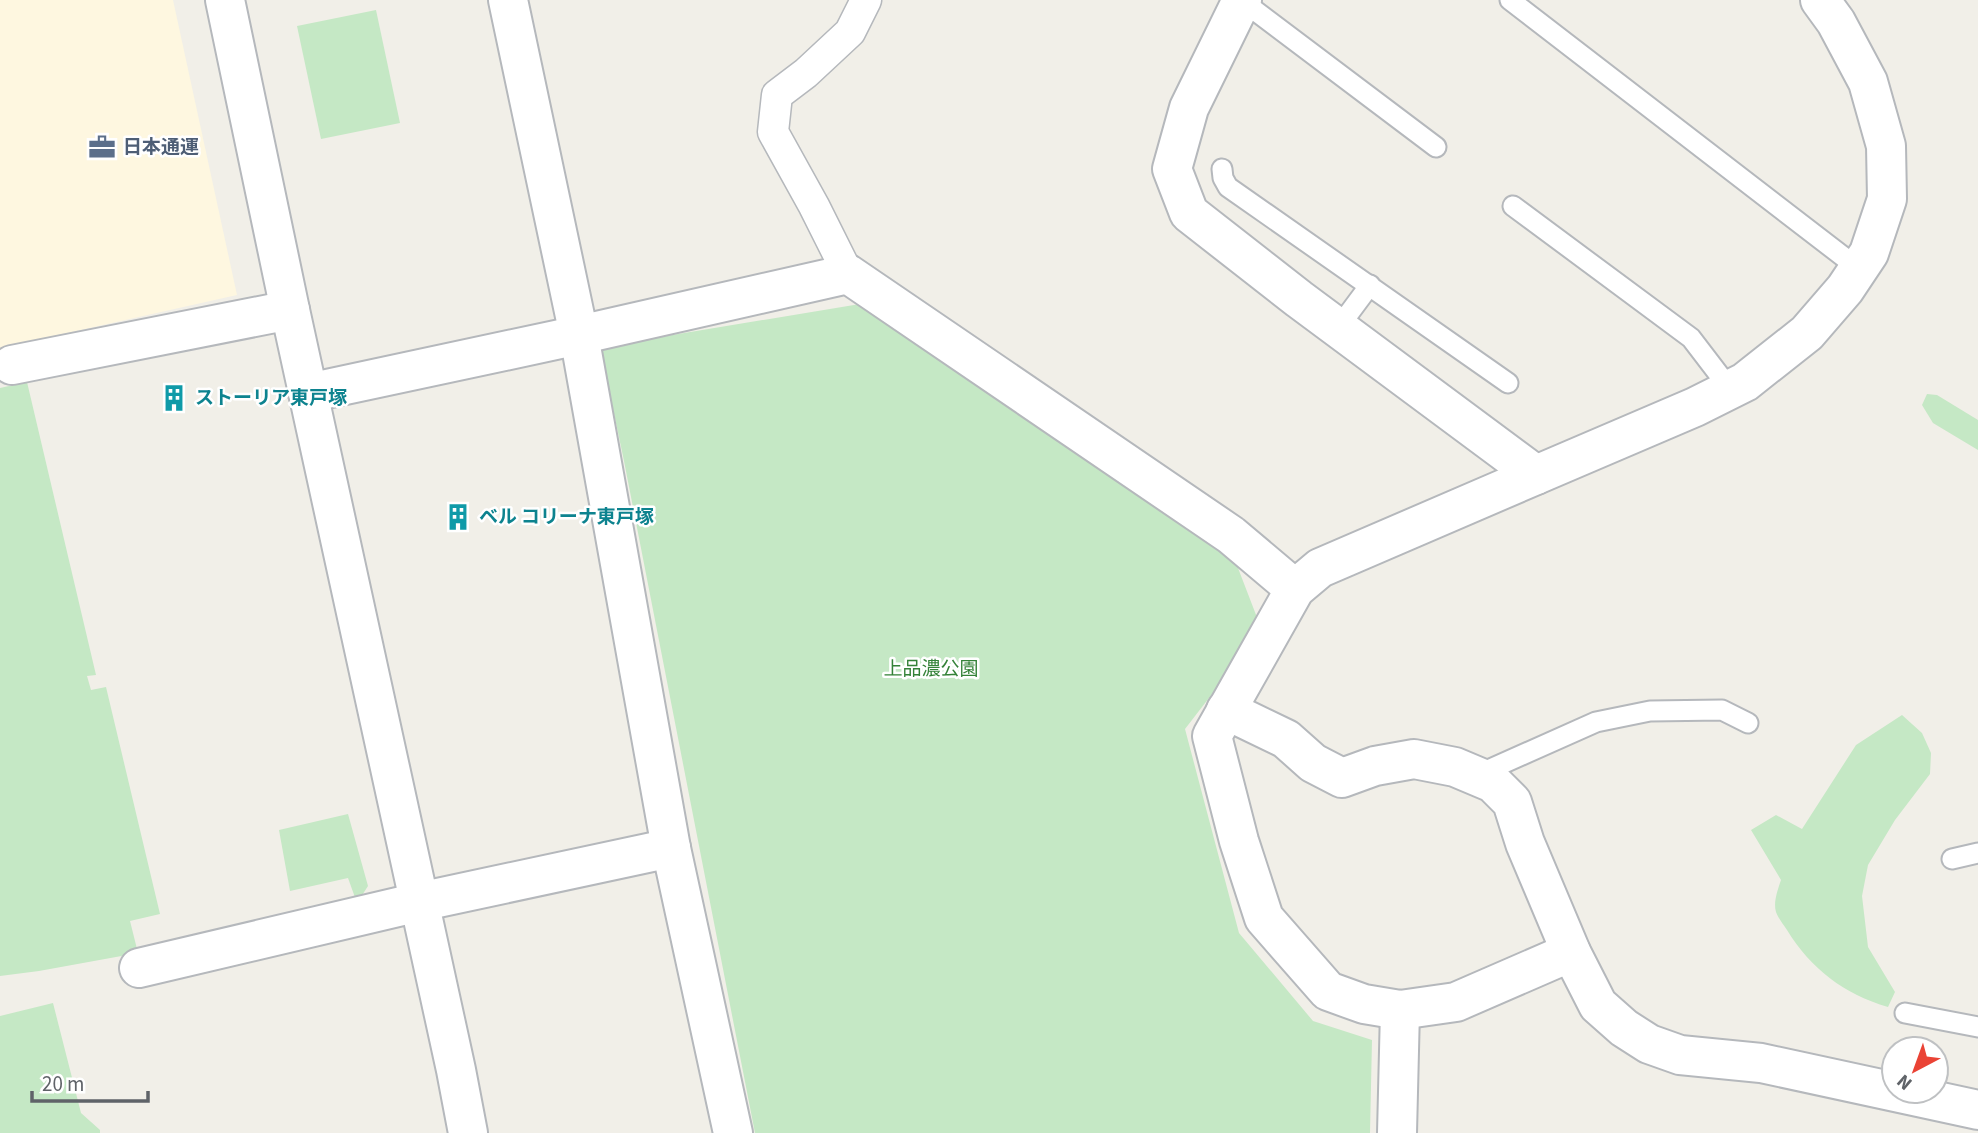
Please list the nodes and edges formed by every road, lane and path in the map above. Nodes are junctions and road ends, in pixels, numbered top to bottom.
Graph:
1 (225, 0) edge
2 (508, 0) edge
3 (866, 0) edge
4 (1241, 0) edge
5 (1510, 0) edge
6 (1820, 0) edge
7 (1436, 147) dead end
8 (1222, 169) dead end
9 (1513, 205) dead end
10 (1858, 268) junction
11 (848, 274) junction
12 (1370, 285) junction
13 (289, 310) junction
14 (1338, 328) junction
15 (579, 335) junction
16 (12, 365) dead end
17 (1508, 383) dead end
18 (1730, 390) junction
19 (308, 393) junction
20 (1536, 475) junction
21 (1295, 589) junction
22 (1226, 710) junction
23 (1748, 723) dead end
24 (1475, 776) junction
25 (671, 848) junction
26 (1978, 853) edge
27 (1952, 859) dead end
28 (419, 902) junction
29 (1571, 952) junction
30 (139, 968) dead end
31 (1400, 1010) junction
32 (1905, 1013) dead end
33 (1978, 1027) edge
34 (1978, 1110) edge
35 (468, 1133) edge
36 (733, 1133) edge
37 (1397, 1133) edge

1 - 13 street
2 - 15 street
3 - 11 street
4 - 7 lane
4 - 14 street
5 - 10 lane
6 - 10 street
8 - 12 lane
9 - 18 lane
10 - 18 street
11 - 15 street
11 - 21 street
12 - 14 lane
12 - 17 lane
13 - 16 street
13 - 19 street
14 - 20 street
15 - 19 street
15 - 25 street
18 - 20 street
19 - 28 street
20 - 21 street
21 - 22 street
22 - 24 street
22 - 31 street
23 - 24 lane
24 - 29 street
25 - 28 street
25 - 36 street
26 - 27 lane
28 - 30 street
28 - 35 street
29 - 31 street
29 - 34 street
31 - 37 street
32 - 33 lane

